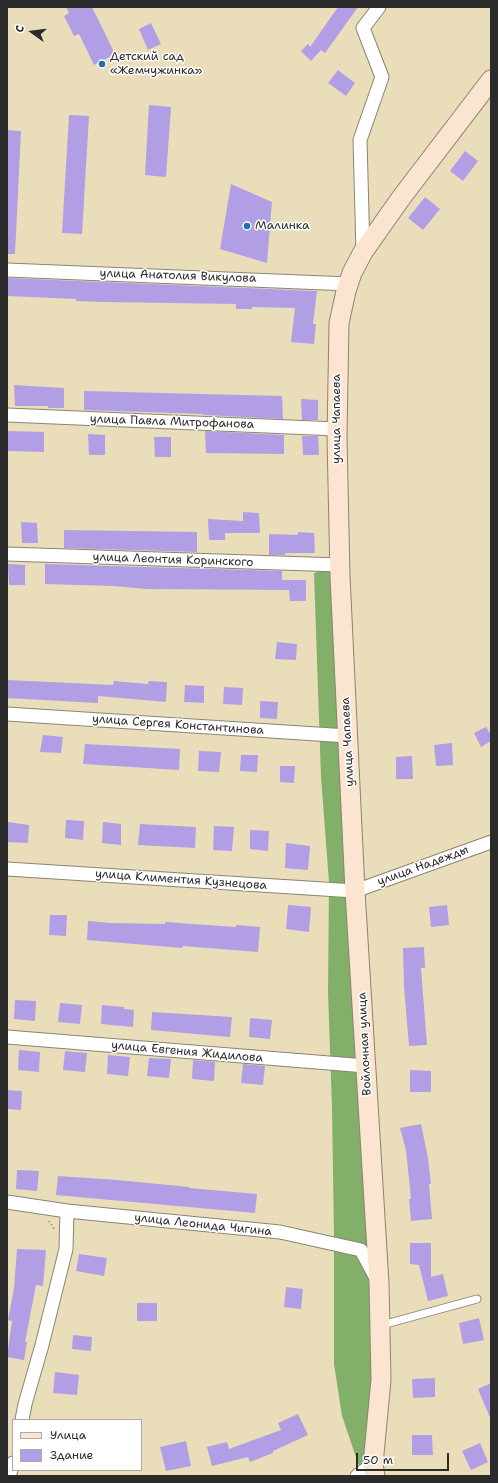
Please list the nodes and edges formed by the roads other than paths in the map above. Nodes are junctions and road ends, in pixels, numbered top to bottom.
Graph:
1 (379, 7) edge
2 (491, 80) edge
3 (363, 252) junction
4 (7, 270) edge
5 (348, 284) junction
6 (7, 416) edge
7 (337, 429) junction
8 (7, 554) edge
9 (340, 565) junction
10 (7, 714) edge
11 (348, 736) junction
12 (351, 804) joint
13 (491, 842) edge
14 (7, 869) edge
15 (355, 891) junction
16 (7, 1037) edge
17 (366, 1066) junction
18 (7, 1202) edge
19 (67, 1211) junction
20 (379, 1283) junction
21 (477, 1299) dead end
22 (380, 1326) junction
23 (22, 1419) edge
24 (12, 1466) edge
25 (374, 1470) edge
26 (9, 1476) edge
27 (357, 1476) edge

1 - 3 street
2 - 3 street, улица Чапаева
3 - 5 street, улица Чапаева
4 - 5 street, улица Анатолия Викулова
5 - 7 street, улица Чапаева
6 - 7 street, улица Павла Митрофанова
7 - 9 street, улица Чапаева
8 - 9 street, улица Леонтия Коринского
9 - 11 street, улица Чапаева
10 - 11 street, улица Сергея Константинова
11 - 12 street, улица Чапаева
12 - 15 street, Войлочная улица
13 - 15 street, улица Надежды
14 - 15 street, улица Климентия Кузнецова
15 - 17 street, Войлочная улица
16 - 17 street, улица Евгения Жидилова
17 - 20 street, Войлочная улица
18 - 19 street, улица Леонида Чигина
19 - 20 street, улица Леонида Чигина
19 - 23 street
20 - 22 street, Войлочная улица
21 - 22 lane
22 - 25 street, Войлочная улица
24 - 26 street
25 - 27 street

